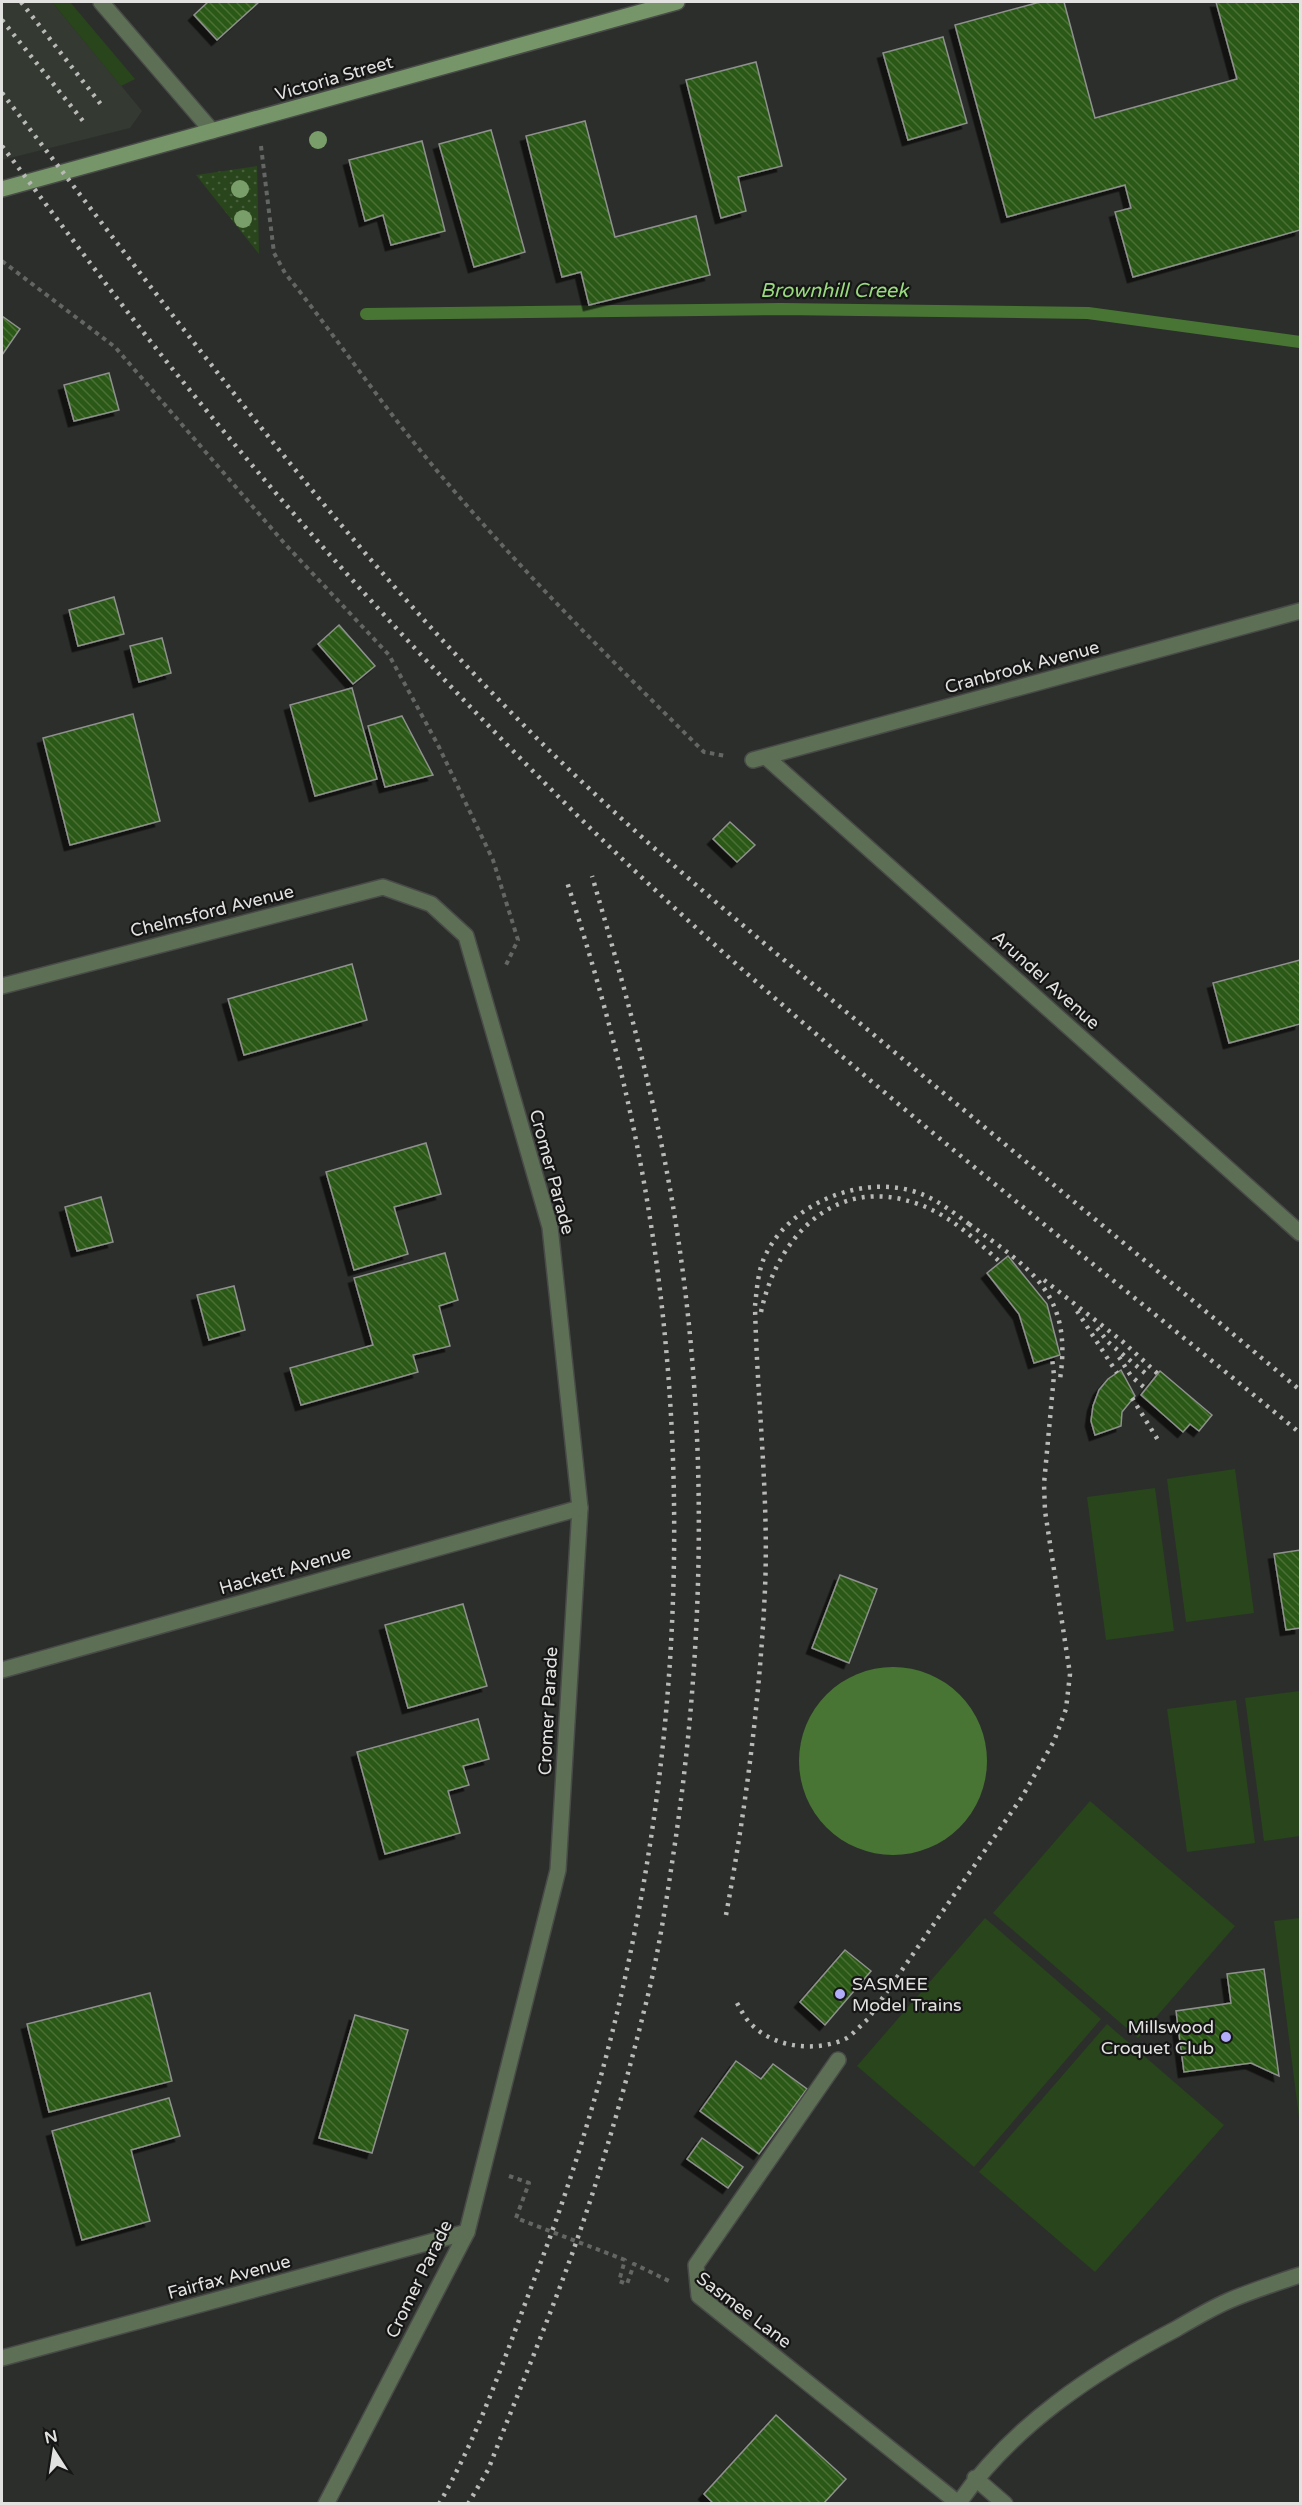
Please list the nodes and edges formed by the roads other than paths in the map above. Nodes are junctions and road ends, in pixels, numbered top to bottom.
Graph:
1 (101, 2) edge
2 (677, 2) edge
3 (213, 130) junction
4 (2, 189) edge
5 (1300, 611) edge
6 (760, 759) joint
7 (431, 904) joint
8 (2, 986) edge
9 (1300, 1233) edge
10 (580, 1508) junction
11 (2, 1670) edge
12 (838, 2060) dead end
13 (467, 2232) junction
14 (1300, 2275) edge
15 (2, 2358) edge
16 (975, 2478) junction
17 (958, 2503) edge
18 (326, 2504) edge
19 (1005, 2504) edge

1 - 3 street
2 - 3 street, Victoria Street
3 - 4 street, Victoria Street
5 - 6 street, Cranbrook Avenue
6 - 9 street, Arundel Avenue
7 - 8 street, Chelmsford Avenue
7 - 10 street, Cromer Parade
10 - 11 street, Hackett Avenue
10 - 13 street, Cromer Parade
12 - 17 street, Sasmee Lane
13 - 15 street, Fairfax Avenue
13 - 18 street, Cromer Parade
14 - 16 street
16 - 17 street
16 - 19 street

